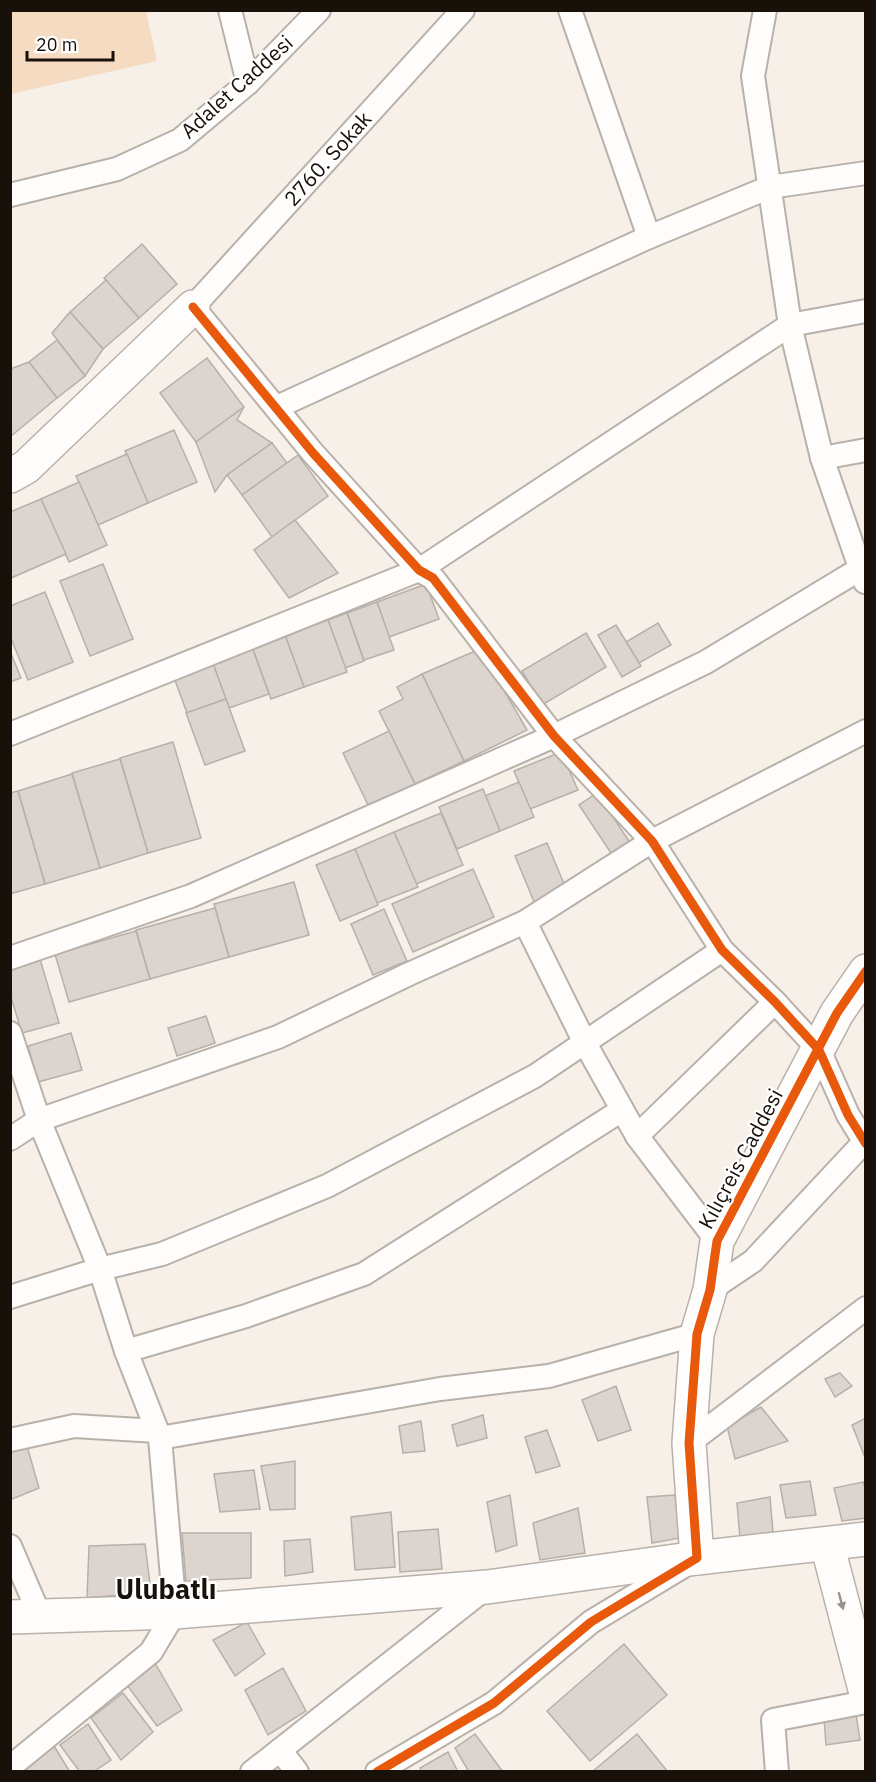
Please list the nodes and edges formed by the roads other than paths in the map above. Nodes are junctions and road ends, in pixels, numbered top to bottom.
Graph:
1 (230, 10) edge
2 (319, 10) edge
3 (463, 10) edge
4 (570, 10) edge
5 (766, 11) edge
6 (248, 83) junction
7 (866, 173) edge
8 (770, 187) junction
9 (10, 195) edge
10 (649, 237) junction
11 (193, 307) junction
12 (866, 311) edge
13 (790, 325) junction
14 (277, 407) junction
15 (866, 450) edge
16 (822, 458) junction
17 (10, 476) edge
18 (419, 570) junction
19 (864, 573) edge
20 (866, 731) edge
21 (10, 734) edge
22 (554, 736) junction
23 (652, 841) junction
24 (525, 922) junction
25 (722, 950) junction
26 (10, 958) edge
27 (866, 971) edge
28 (775, 1002) junction
29 (10, 1034) edge
30 (585, 1043) junction
31 (819, 1050) junction
32 (622, 1110) junction
33 (39, 1120) junction
34 (637, 1136) junction
35 (10, 1139) edge
36 (865, 1142) edge
37 (717, 1241) junction
38 (100, 1269) junction
39 (710, 1290) junction
40 (10, 1297) edge
41 (866, 1308) edge
42 (698, 1334) junction
43 (126, 1351) junction
44 (158, 1434) junction
45 (10, 1440) edge
46 (688, 1443) junction
47 (866, 1539) edge
48 (827, 1544) junction
49 (10, 1546) edge
50 (697, 1558) junction
51 (487, 1587) junction
52 (175, 1612) junction
53 (25, 1617) edge
54 (866, 1693) edge
55 (866, 1702) edge
56 (280, 1750) junction
57 (10, 1767) edge
58 (252, 1772) edge
59 (297, 1772) edge
60 (377, 1772) edge
61 (777, 1772) edge

1 - 6 street
2 - 6 street, Adalet Caddesi
3 - 11 street, 2760. Sokak
4 - 10 street
5 - 8 street
6 - 9 street, Adalet Caddesi
7 - 8 street
8 - 10 street
8 - 13 street
10 - 14 street
11 - 14 street
11 - 17 street
12 - 13 street
13 - 16 street
13 - 18 street
14 - 18 street
15 - 16 street
16 - 19 street
18 - 21 street
18 - 22 street
19 - 22 street
20 - 23 street
22 - 23 street
22 - 26 street
23 - 24 street
23 - 25 street
24 - 30 street
24 - 33 street
25 - 28 street
25 - 30 street
27 - 31 street, Kılıçreis Caddesi
28 - 31 street
28 - 34 street
29 - 33 street
30 - 32 street
30 - 38 street
31 - 36 street
31 - 37 street, Kılıçreis Caddesi
32 - 34 street
32 - 43 street
33 - 35 street
33 - 38 street
34 - 37 street
36 - 39 street
37 - 39 street, Kılıçreis Caddesi
38 - 40 street
38 - 43 street
39 - 42 street, Kılıçreis Caddesi
41 - 46 street
42 - 44 street
42 - 46 street, Kılıçreis Caddesi
43 - 44 street
44 - 45 street
44 - 52 street
46 - 50 street, Kılıçreis Caddesi
47 - 48 street
48 - 50 street
48 -> 54 street
49 - 53 street
50 - 51 street
50 - 60 street
51 - 52 street
51 - 56 street
52 - 53 street
52 - 57 street
55 - 61 street
56 - 58 street
56 - 59 street

